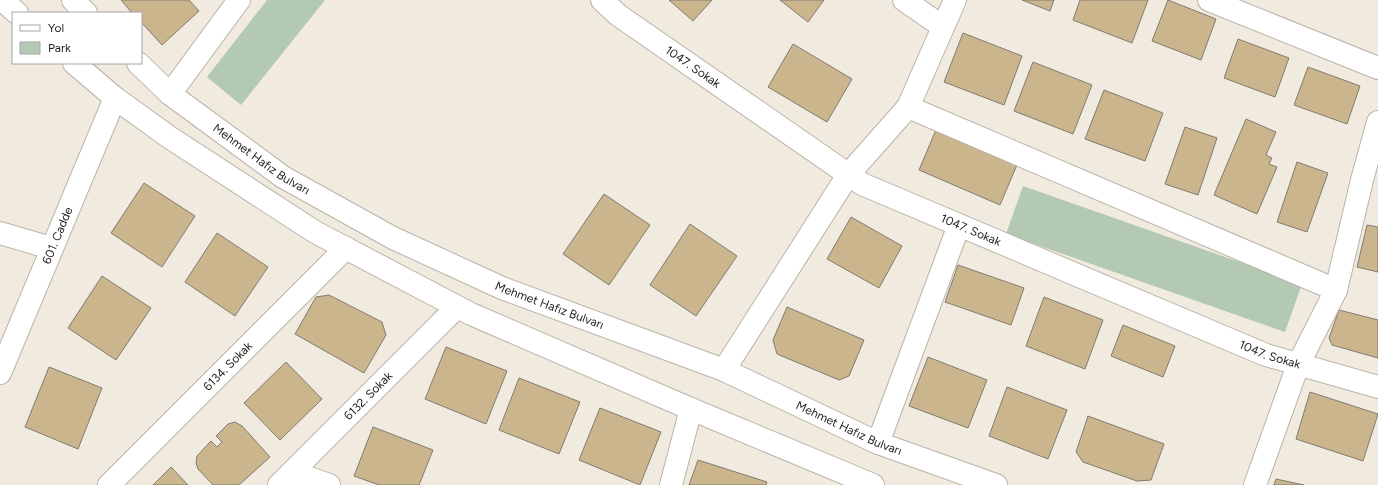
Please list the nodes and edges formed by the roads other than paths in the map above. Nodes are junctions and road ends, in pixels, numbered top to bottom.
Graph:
1 (2, 0) edge
2 (73, 0) edge
3 (239, 0) edge
4 (602, 0) edge
5 (904, 0) edge
6 (955, 0) edge
7 (1209, 0) edge
8 (16, 12) edge
9 (85, 12) edge
10 (943, 27) junction
11 (75, 64) edge
12 (139, 64) edge
13 (1378, 68) edge
14 (170, 94) junction
15 (115, 98) junction
16 (908, 107) junction
17 (1378, 122) edge
18 (848, 175) junction
19 (1370, 182) edge
20 (959, 225) junction
21 (0, 233) edge
22 (52, 248) junction
23 (346, 248) junction
24 (1336, 290) junction
25 (457, 307) junction
26 (1298, 365) junction
27 (724, 370) junction
28 (0, 373) edge
29 (1378, 387) edge
30 (691, 409) junction
31 (878, 444) junction
32 (286, 479) edge
33 (109, 485) edge
34 (329, 485) edge
35 (671, 485) edge
36 (873, 485) edge
37 (996, 485) edge
38 (1255, 485) edge

1 - 8 street
2 - 9 street
3 - 14 street
4 - 18 street, 1047. Sokak
5 - 10 street
6 - 10 street
7 - 13 street
10 - 16 street
11 - 15 street
12 - 14 street, Mehmet Hafız Bulvarı
14 - 27 street, Mehmet Hafız Bulvarı
15 - 22 street, 601. Cadde
15 - 23 street
16 - 18 street
16 - 24 street
17 - 19 street
18 - 20 street, 1047. Sokak
18 - 27 street
19 - 24 street
20 - 26 street, 1047. Sokak
20 - 31 street
21 - 22 street
22 - 28 street, 601. Cadde
23 - 25 street
23 - 33 street, 6134. Sokak
24 - 26 street
25 - 30 street
25 - 32 street, 6132. Sokak
26 - 29 street, 1047. Sokak
26 - 38 street
27 - 31 street, Mehmet Hafız Bulvarı
30 - 35 street
30 - 36 street
31 - 37 street, Mehmet Hafız Bulvarı
32 - 34 street

